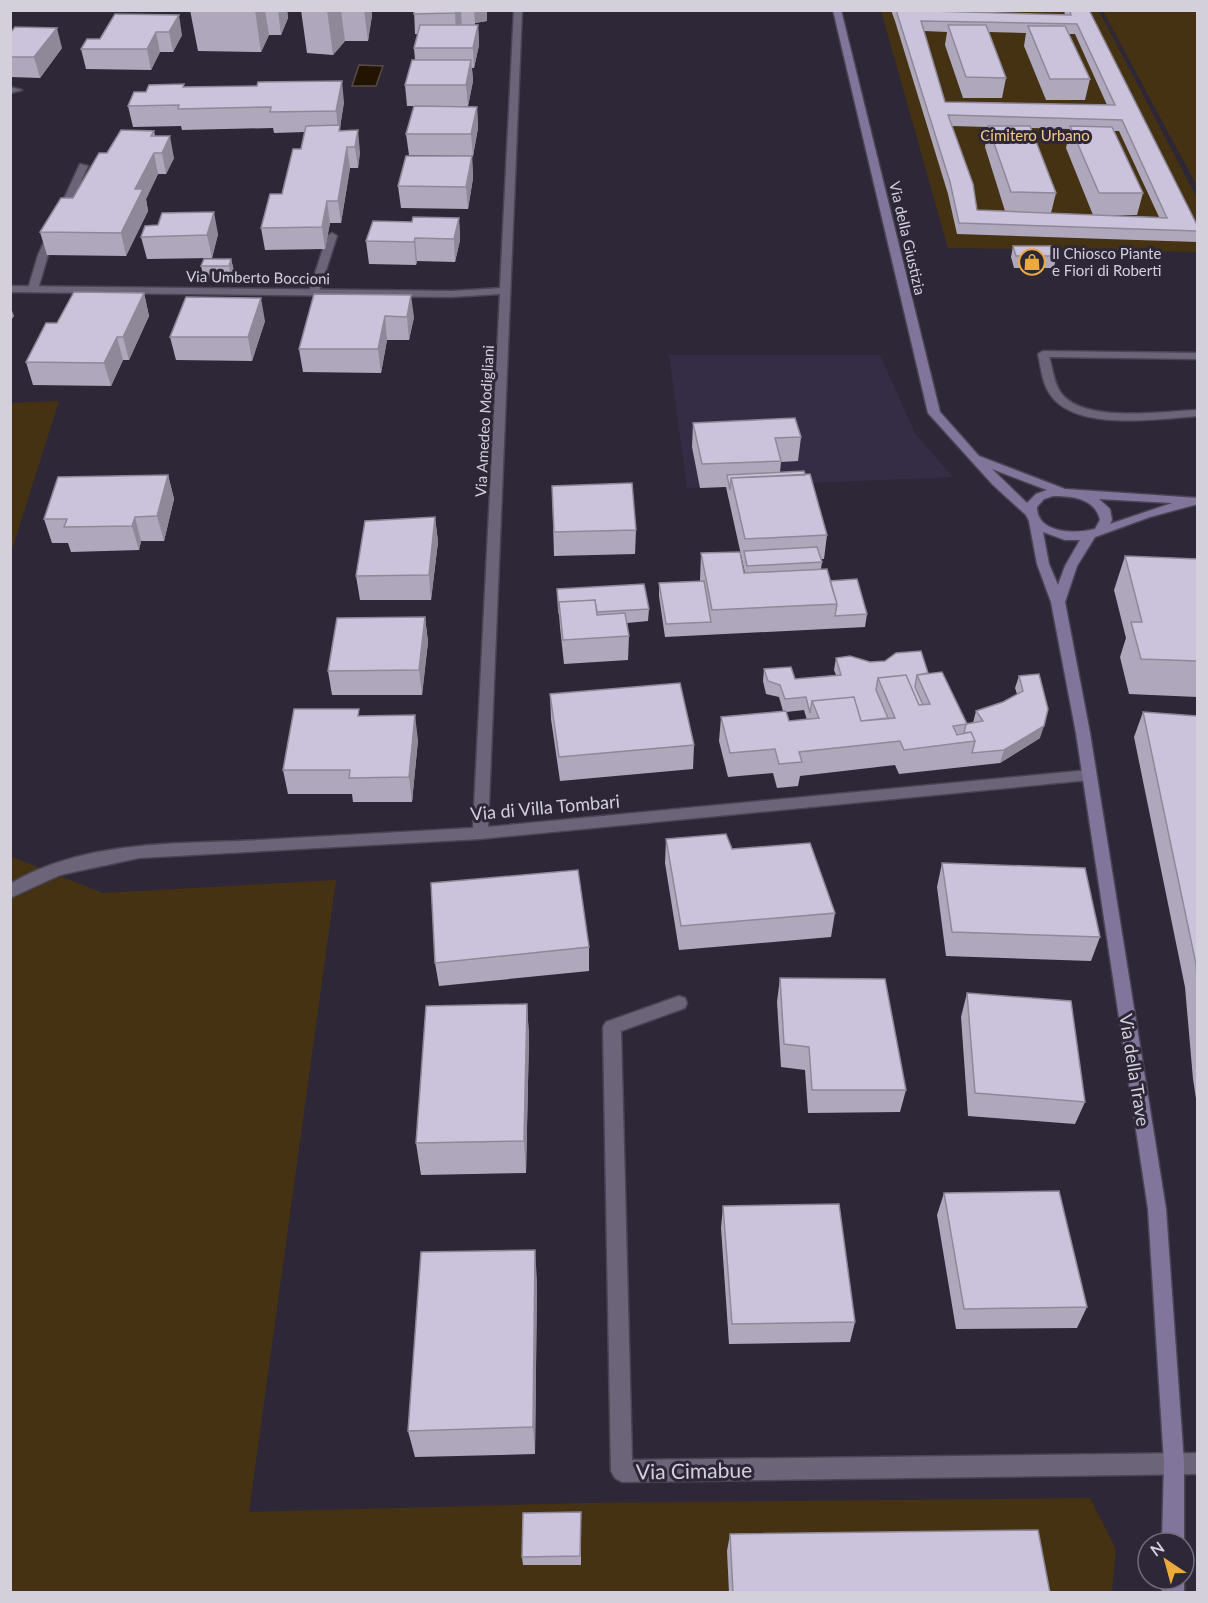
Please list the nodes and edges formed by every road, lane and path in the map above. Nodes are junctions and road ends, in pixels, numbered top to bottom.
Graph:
1 (518, 10) edge
2 (837, 10) edge
3 (84, 166) dead end
4 (332, 236) dead end
5 (10, 289) edge
6 (33, 289) junction
7 (505, 291) junction
8 (314, 292) junction
9 (1197, 356) edge
10 (1197, 413) edge
11 (976, 458) junction
12 (1063, 492) junction
13 (1078, 494) junction
14 (1196, 501) edge
15 (1033, 517) junction
16 (1094, 533) junction
17 (1058, 602) junction
18 (1089, 776) junction
19 (480, 834) junction
20 (10, 891) edge
21 (679, 1003) dead end
22 (1174, 1463) junction
23 (1197, 1463) edge
24 (1173, 1531) edge

1 - 7 street, Via Amedeo Modigliani
2 - 11 street, Via della Giustizia
3 - 6 street
4 - 8 street
5 - 6 street, Via Umberto Boccioni
6 - 8 street, Via Umberto Boccioni
7 - 8 street, Via Umberto Boccioni
7 - 19 street, Via Amedeo Modigliani
9 - 10 street
11 - 12 street, Via della Giustizia
11 - 15 street, Via della Giustizia
12 - 13 street, Via della Giustizia
12 - 15 street, Via della Giustizia
13 - 14 street, Via della Giustizia
13 - 16 street, Via della Giustizia
14 - 16 street, Via della Giustizia
15 - 16 street, Via della Giustizia
15 - 17 street, Via della Trave
16 - 17 street, Via della Trave
17 - 18 street, Via della Trave
18 - 19 street, Via di Villa Tombari
18 - 22 street, Via della Trave
19 - 20 street, Via di Villa Tombari
21 - 22 street, Via Cimabue
22 - 23 street
22 - 24 street, Via della Trave

